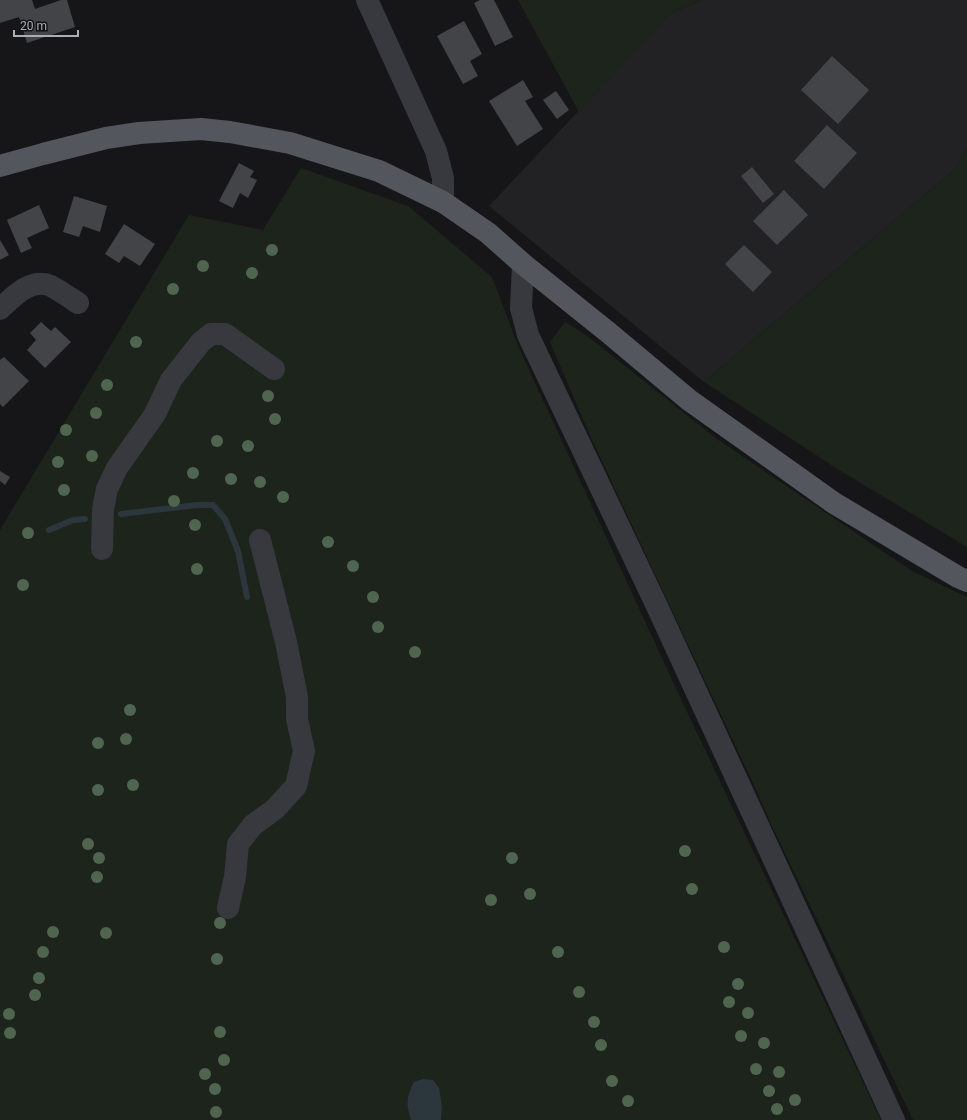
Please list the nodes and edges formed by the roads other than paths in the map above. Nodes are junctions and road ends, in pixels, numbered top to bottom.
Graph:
1 (367, 0) edge
2 (0, 166) edge
3 (443, 202) junction
4 (523, 264) junction
5 (78, 303) dead end
6 (0, 309) edge
7 (274, 369) dead end
8 (260, 540) dead end
9 (102, 549) dead end
10 (967, 581) edge
11 (228, 908) dead end
12 (894, 1120) edge

1 - 3 street
2 - 3 main road
3 - 4 main road
4 - 10 main road
4 - 12 street
5 - 6 street
7 - 9 street
8 - 11 street

